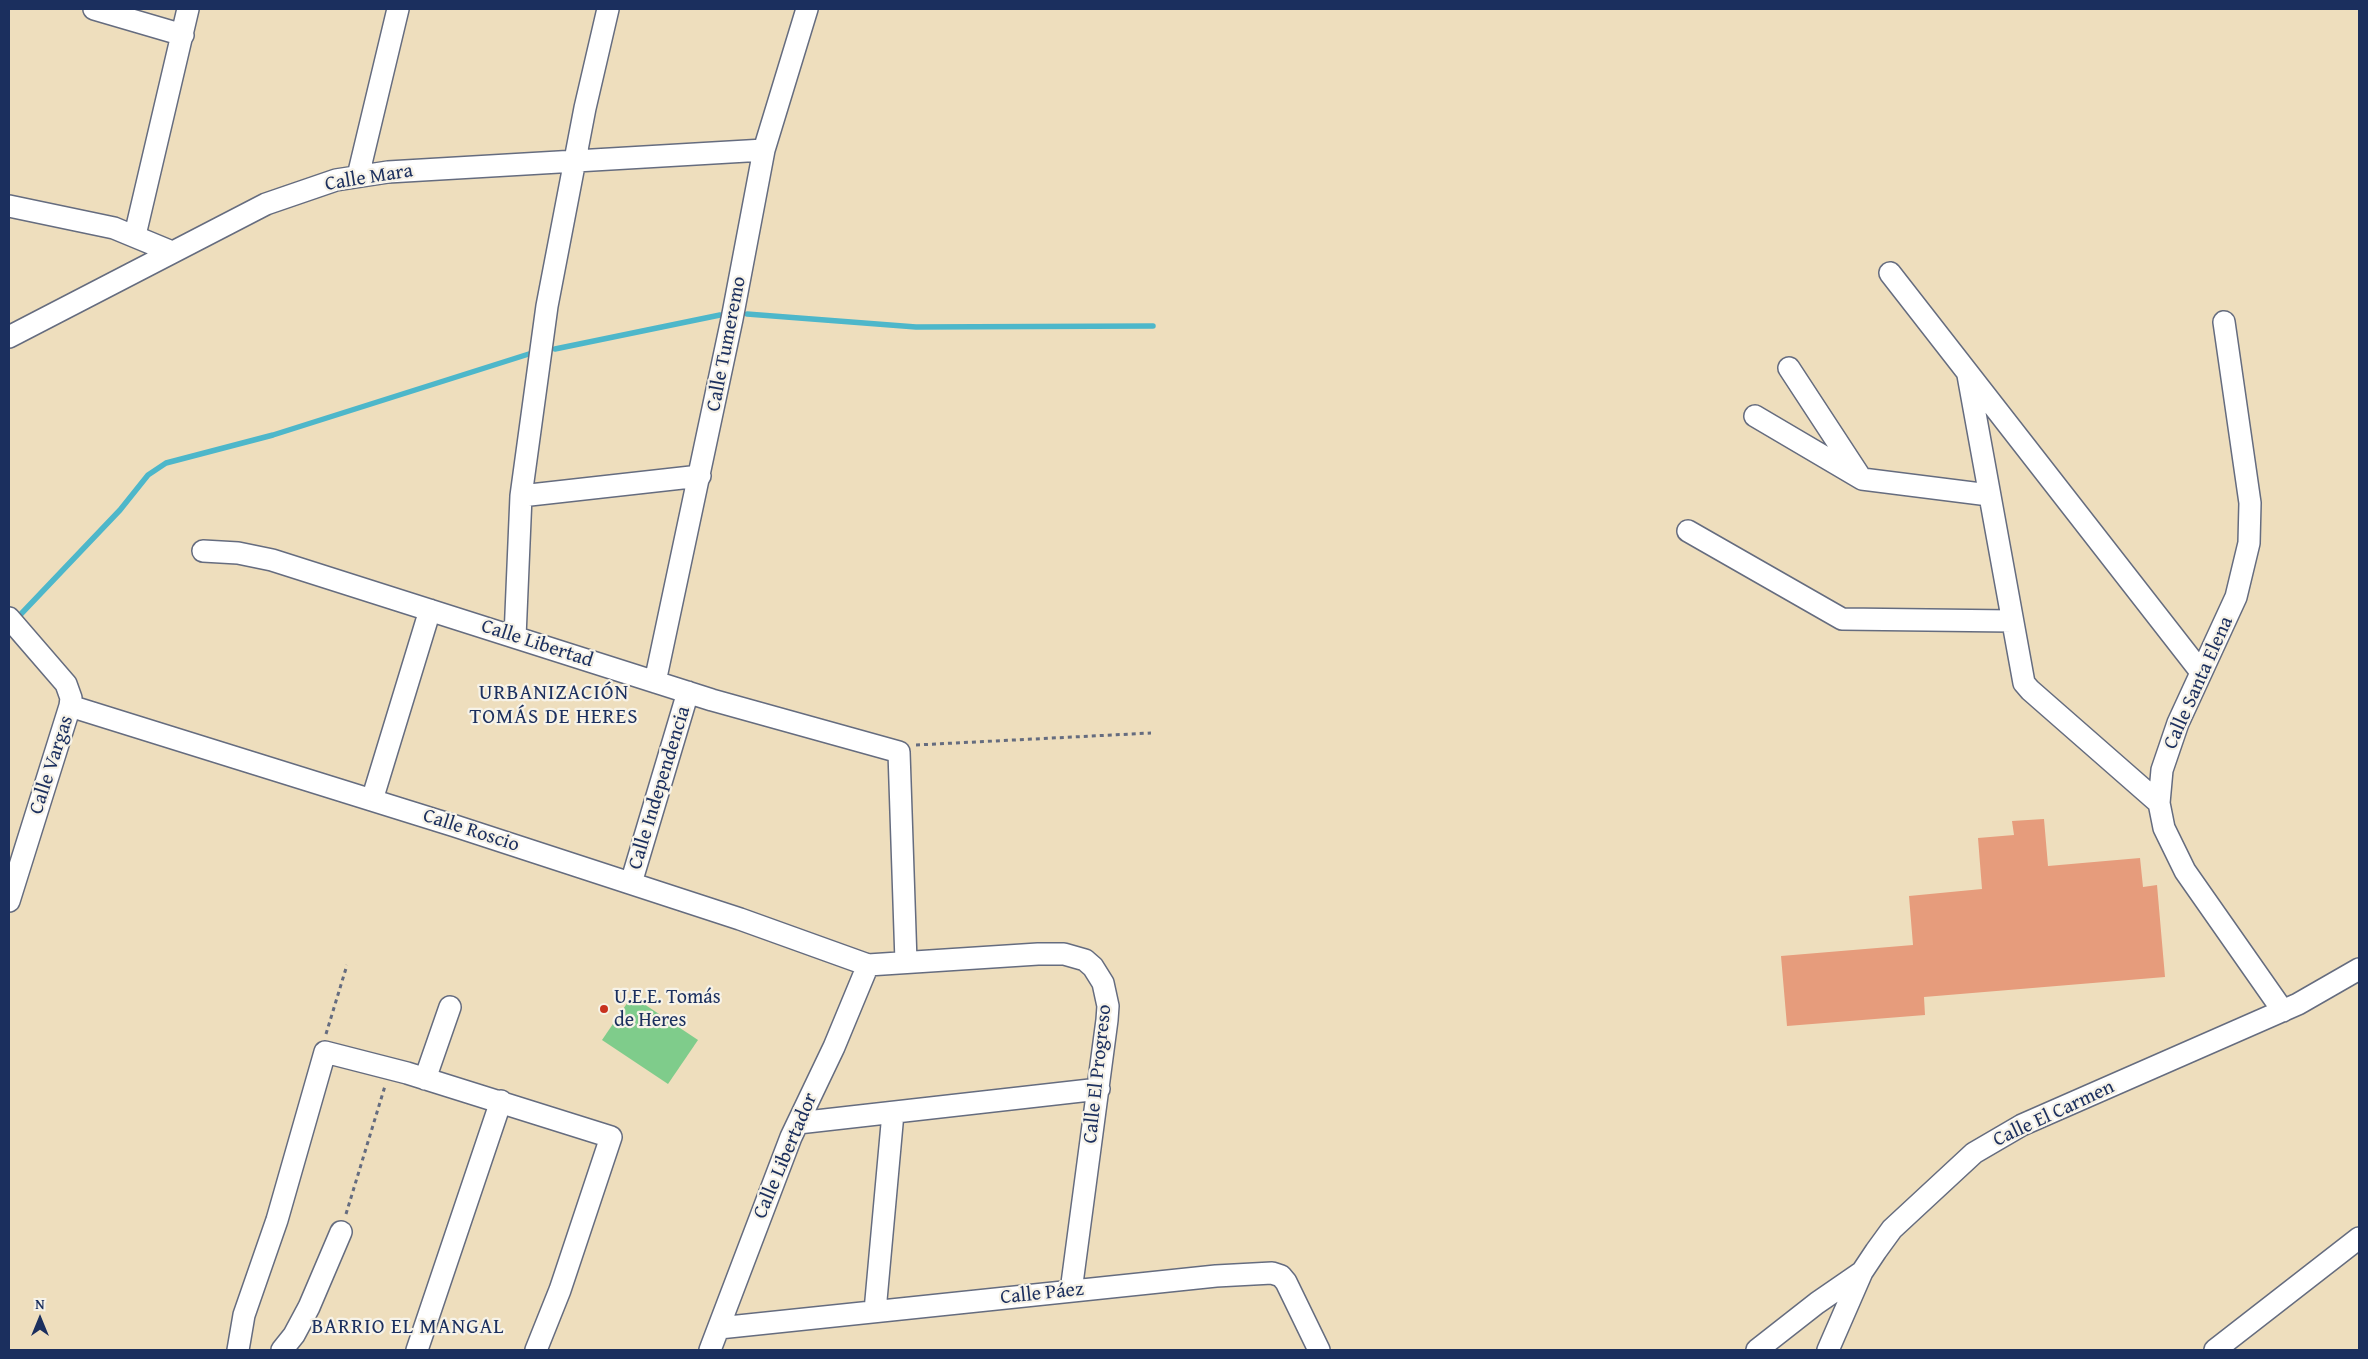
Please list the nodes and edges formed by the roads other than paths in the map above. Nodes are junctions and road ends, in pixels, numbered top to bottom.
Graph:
1 (94, 9) edge
2 (188, 9) edge
3 (398, 9) edge
4 (608, 9) edge
5 (807, 9) edge
6 (182, 35) junction
7 (764, 150) junction
8 (575, 161) junction
9 (358, 176) junction
10 (9, 206) edge
11 (135, 235) junction
12 (172, 252) junction
13 (1890, 274) dead end
14 (2224, 322) dead end
15 (9, 337) edge
16 (1789, 368) dead end
17 (1967, 372) junction
18 (1755, 416) dead end
19 (700, 476) junction
20 (1862, 479) junction
21 (1989, 495) junction
22 (521, 496) junction
23 (1688, 531) dead end
24 (203, 552) dead end
25 (430, 610) junction
26 (9, 618) edge
27 (2012, 621) junction
28 (515, 637) junction
29 (2201, 672) junction
30 (656, 682) junction
31 (688, 692) junction
32 (70, 706) junction
33 (372, 800) junction
34 (2159, 803) junction
35 (631, 884) junction
36 (9, 901) edge
37 (906, 962) junction
38 (868, 964) junction
39 (2359, 969) edge
40 (450, 1007) dead end
41 (2283, 1011) junction
42 (425, 1078) junction
43 (1099, 1089) junction
44 (501, 1102) junction
45 (892, 1113) junction
46 (798, 1123) junction
47 (341, 1232) road end
48 (2359, 1238) edge
49 (1862, 1272) junction
50 (1071, 1291) junction
51 (875, 1312) junction
52 (719, 1328) junction
53 (238, 1350) edge
54 (282, 1350) edge
55 (417, 1350) edge
56 (536, 1350) edge
57 (710, 1350) edge
58 (1319, 1350) edge
59 (1757, 1350) edge
60 (1828, 1350) edge
61 (2215, 1350) edge

1 - 6 street
2 - 6 street
3 - 9 street
4 - 8 street
5 - 7 street, Calle Tumeremo
6 - 11 street
7 - 8 street, Calle Mara
7 - 19 street, Calle Tumeremo
8 - 9 street, Calle Mara
8 - 22 street
9 - 12 street, Calle Mara
10 - 11 street
11 - 12 street
12 - 15 street, Calle Mara
13 - 17 street
14 - 29 street, Calle Santa Elena
16 - 20 street
17 - 21 street
17 - 29 street
18 - 20 street
19 - 22 street
19 - 30 street, Calle Tumeremo
20 - 21 street
21 - 27 street
22 - 28 street
23 - 27 street
24 - 25 street, Calle Libertad
25 - 28 street, Calle Libertad
25 - 33 street
26 - 32 street, Calle Vargas
27 - 34 street
28 - 30 street, Calle Libertad
29 - 34 street, Calle Santa Elena
30 - 31 street, Calle Libertad
31 - 35 street, Calle Independencia
31 - 37 street, Calle Libertad
32 - 33 street, Calle Roscio
32 - 36 street, Calle Vargas
33 - 35 street, Calle Roscio
34 - 41 street, Calle Santa Elena
35 - 38 street, Calle Roscio
37 - 38 street, Calle El Progreso
37 - 43 street, Calle El Progreso
38 - 46 street, Calle Libertador
39 - 41 street, Calle El Carmen
40 - 42 street
41 - 49 street, Calle El Carmen
42 - 44 street
42 - 53 street
43 - 45 street
43 - 50 street, Calle El Progreso
44 - 55 street
44 - 56 street
45 - 46 street
45 - 51 street
46 - 52 street, Calle Libertador
47 - 54 street
48 - 61 street
49 - 59 street
49 - 60 street, Calle El Carmen
50 - 51 street, Calle Páez
50 - 58 street, Calle Páez
51 - 52 street, Calle Páez
52 - 57 street, Calle Libertador

